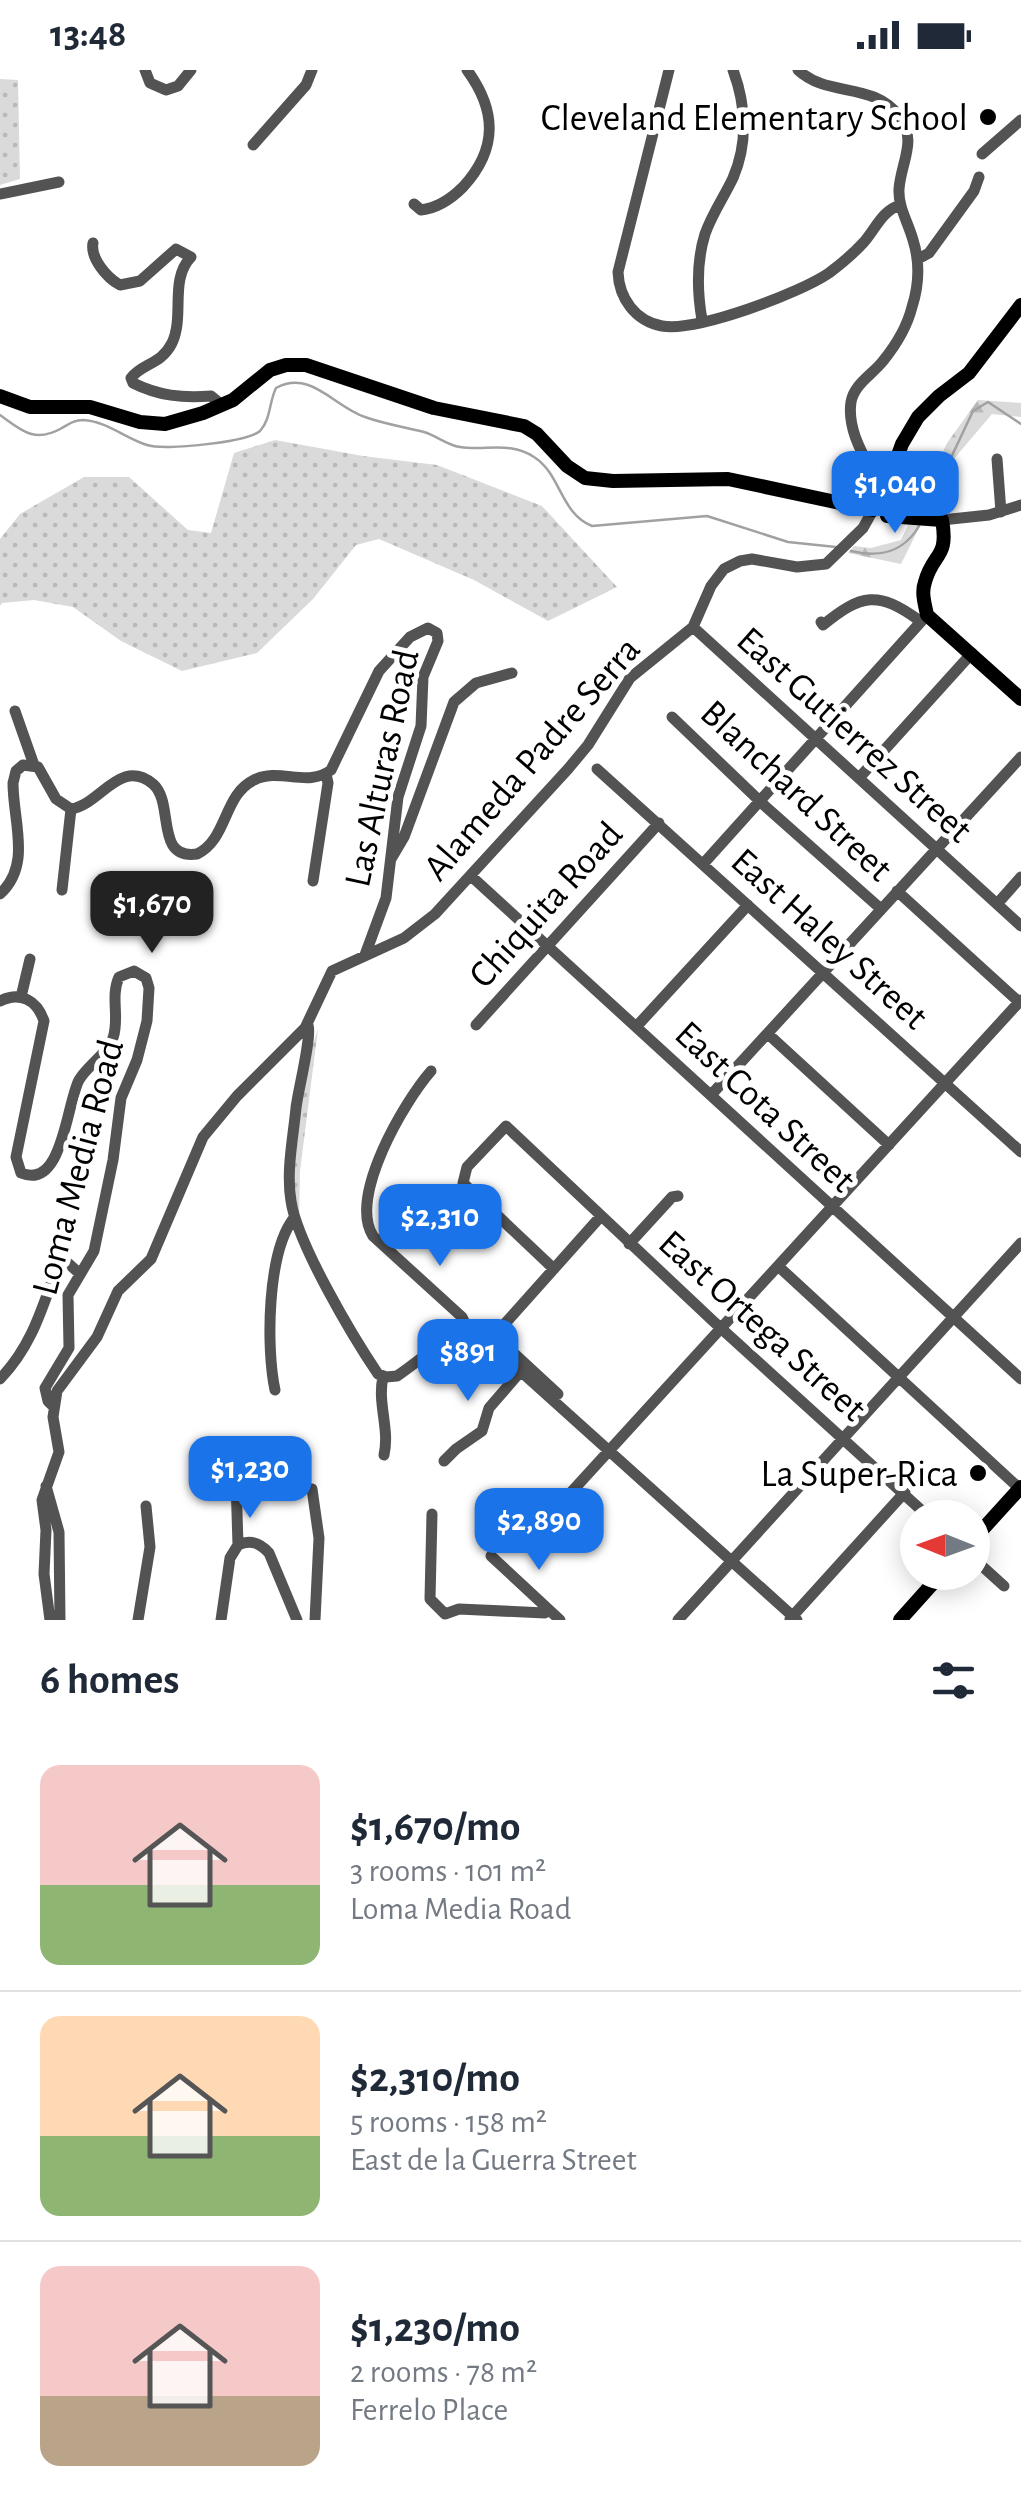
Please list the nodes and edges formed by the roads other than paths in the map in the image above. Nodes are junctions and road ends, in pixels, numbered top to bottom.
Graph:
1 (144, 70) edge
2 (192, 70) edge
3 (312, 70) edge
4 (467, 70) edge
5 (669, 70) edge
6 (733, 70) edge
7 (798, 70) edge
8 (1021, 120) edge
9 (253, 145) dead end
10 (982, 154) dead end
11 (979, 177) dead end
12 (59, 182) dead end
13 (0, 194) edge
14 (414, 204) dead end
15 (900, 205) junction
16 (93, 243) dead end
17 (918, 258) junction
18 (1021, 305) edge
19 (702, 320) junction
20 (0, 396) edge
21 (222, 404) junction
22 (997, 459) dead end
23 (878, 497) junction
24 (1021, 505) edge
25 (1001, 512) junction
26 (942, 520) junction
27 (924, 618) junction
28 (821, 622) dead end
29 (693, 628) junction
30 (972, 654) junction
31 (512, 672) dead end
32 (1021, 698) edge
33 (15, 711) dead end
34 (672, 716) dead end
35 (815, 740) junction
36 (1021, 756) edge
37 (34, 765) junction
38 (597, 769) dead end
39 (326, 774) junction
40 (859, 778) junction
41 (760, 801) junction
42 (71, 809) junction
43 (659, 824) junction
44 (936, 848) junction
45 (391, 858) junction
46 (704, 863) junction
47 (471, 876) junction
48 (1021, 878) edge
49 (313, 881) dead end
50 (62, 890) dead end
51 (897, 891) junction
52 (0, 894) edge
53 (997, 904) junction
54 (748, 905) junction
55 (881, 908) junction
56 (1021, 926) edge
57 (547, 946) junction
58 (364, 956) junction
59 (30, 959) dead end
60 (824, 973) junction
61 (21, 997) junction
62 (0, 1001) edge
63 (1020, 1001) edge
64 (308, 1024) junction
65 (476, 1026) dead end
66 (636, 1026) junction
67 (768, 1034) junction
68 (431, 1071) dead end
69 (945, 1084) junction
70 (711, 1095) junction
71 (889, 1146) junction
72 (1021, 1152) edge
73 (678, 1196) dead end
74 (832, 1206) junction
75 (601, 1216) junction
76 (294, 1218) junction
77 (630, 1244) junction
78 (1021, 1244) edge
79 (778, 1266) junction
80 (554, 1269) junction
81 (80, 1274) junction
82 (954, 1317) junction
83 (722, 1328) junction
84 (471, 1336) junction
85 (522, 1372) junction
86 (382, 1376) junction
87 (899, 1378) junction
88 (0, 1379) edge
89 (1021, 1379) edge
90 (275, 1390) dead end
91 (53, 1406) junction
92 (565, 1410) junction
93 (843, 1439) junction
94 (610, 1450) junction
95 (384, 1455) dead end
96 (444, 1461) dead end
97 (236, 1480) dead end
98 (46, 1486) junction
99 (1020, 1488) edge
100 (312, 1489) dead end
101 (905, 1492) junction
102 (913, 1500) edge
103 (146, 1506) dead end
104 (554, 1511) dead end
105 (432, 1514) dead end
106 (990, 1521) edge
107 (238, 1544) junction
108 (491, 1556) dead end
109 (731, 1562) junction
110 (990, 1573) edge
111 (1004, 1586) dead end
112 (928, 1590) edge
113 (546, 1614) edge
114 (443, 1617) edge
115 (793, 1619) edge
116 (50, 1620) edge
117 (60, 1620) edge
118 (138, 1620) edge
119 (221, 1620) edge
120 (297, 1620) edge
121 (315, 1620) edge
122 (560, 1620) edge
123 (678, 1620) edge
124 (900, 1620) edge

1 - 2 street
3 - 9 street
4 - 14 street
5 - 19 street
6 - 19 street
7 - 15 street
8 - 10 street
11 - 17 street
12 - 13 street
15 - 17 street
15 - 19 street
16 - 21 street
17 - 23 street
18 - 23 main road
20 - 21 main road
21 - 23 main road
22 - 25 street
23 - 26 main road
23 - 29 street, Alameda Padre Serra
24 - 25 street
25 - 26 street
26 - 27 main road
27 - 28 street
27 - 30 main road
27 - 35 street
29 - 35 street, East Gutierrez Street
29 - 47 street, Alameda Padre Serra
30 - 32 main road
30 - 40 street
31 - 45 street
33 - 37 street
34 - 41 street, Blanchard Street
35 - 40 street, East Gutierrez Street
35 - 41 street
36 - 44 street
37 - 42 street
37 - 52 street
38 - 43 street, East Haley Street
39 - 42 street, Las Alturas Road
39 - 45 street, Las Alturas Road
39 - 49 street
40 - 44 street, East Gutierrez Street
41 - 46 street
41 - 55 street, Blanchard Street
42 - 50 street
43 - 46 street, East Haley Street
43 - 57 street, Chiquita Road
44 - 51 street
44 - 53 street, East Gutierrez Street
45 - 58 street, Las Alturas Road
46 - 54 street, East Haley Street
47 - 57 street, East Cota Street
47 - 58 street, Alameda Padre Serra
48 - 53 street
51 - 55 street
51 - 63 street
53 - 56 street, East Gutierrez Street
54 - 60 street, East Haley Street
54 - 66 street
55 - 60 street
57 - 65 street, Chiquita Road
57 - 66 street, East Cota Street
58 - 64 street, Alameda Padre Serra
59 - 61 street
60 - 67 street
60 - 69 street, East Haley Street
61 - 62 street
61 - 81 street, Loma Media Road
63 - 69 street
64 - 76 street
64 - 91 street, Alameda Padre Serra
66 - 70 street, East Cota Street
67 - 70 street
67 - 71 street
68 - 84 street
69 - 71 street
69 - 72 street, East Haley Street
70 - 74 street, East Cota Street
71 - 74 street
73 - 77 street
74 - 79 street
74 - 82 street, East Cota Street
75 - 77 street, East Ortega Street
75 - 80 street
75 - 80 street, East Ortega Street
76 - 86 street
76 - 90 street
77 - 83 street, East Ortega Street
78 - 82 street
79 - 83 street
79 - 87 street
80 - 92 street
81 - 88 street
81 - 91 street, Loma Media Road
82 - 87 street
82 - 89 street, East Cota Street
83 - 93 street, East Ortega Street
83 - 94 street
84 - 85 street
84 - 86 street
85 - 92 street
85 - 96 street
86 - 95 street
87 - 93 street
87 - 99 street
91 - 98 street
92 - 94 street
93 - 101 street, East Ortega Street
93 - 109 street
94 - 104 street
94 - 109 street
97 - 107 street
98 - 116 street
98 - 117 street
99 - 106 main road
100 - 121 street
101 - 102 street, East Ortega Street
101 - 115 street
103 - 118 street
105 - 114 street
107 - 119 street
107 - 120 street
108 - 113 street
109 - 115 street
109 - 123 street
110 - 111 street
112 - 124 main road
113 - 114 street
113 - 122 street

